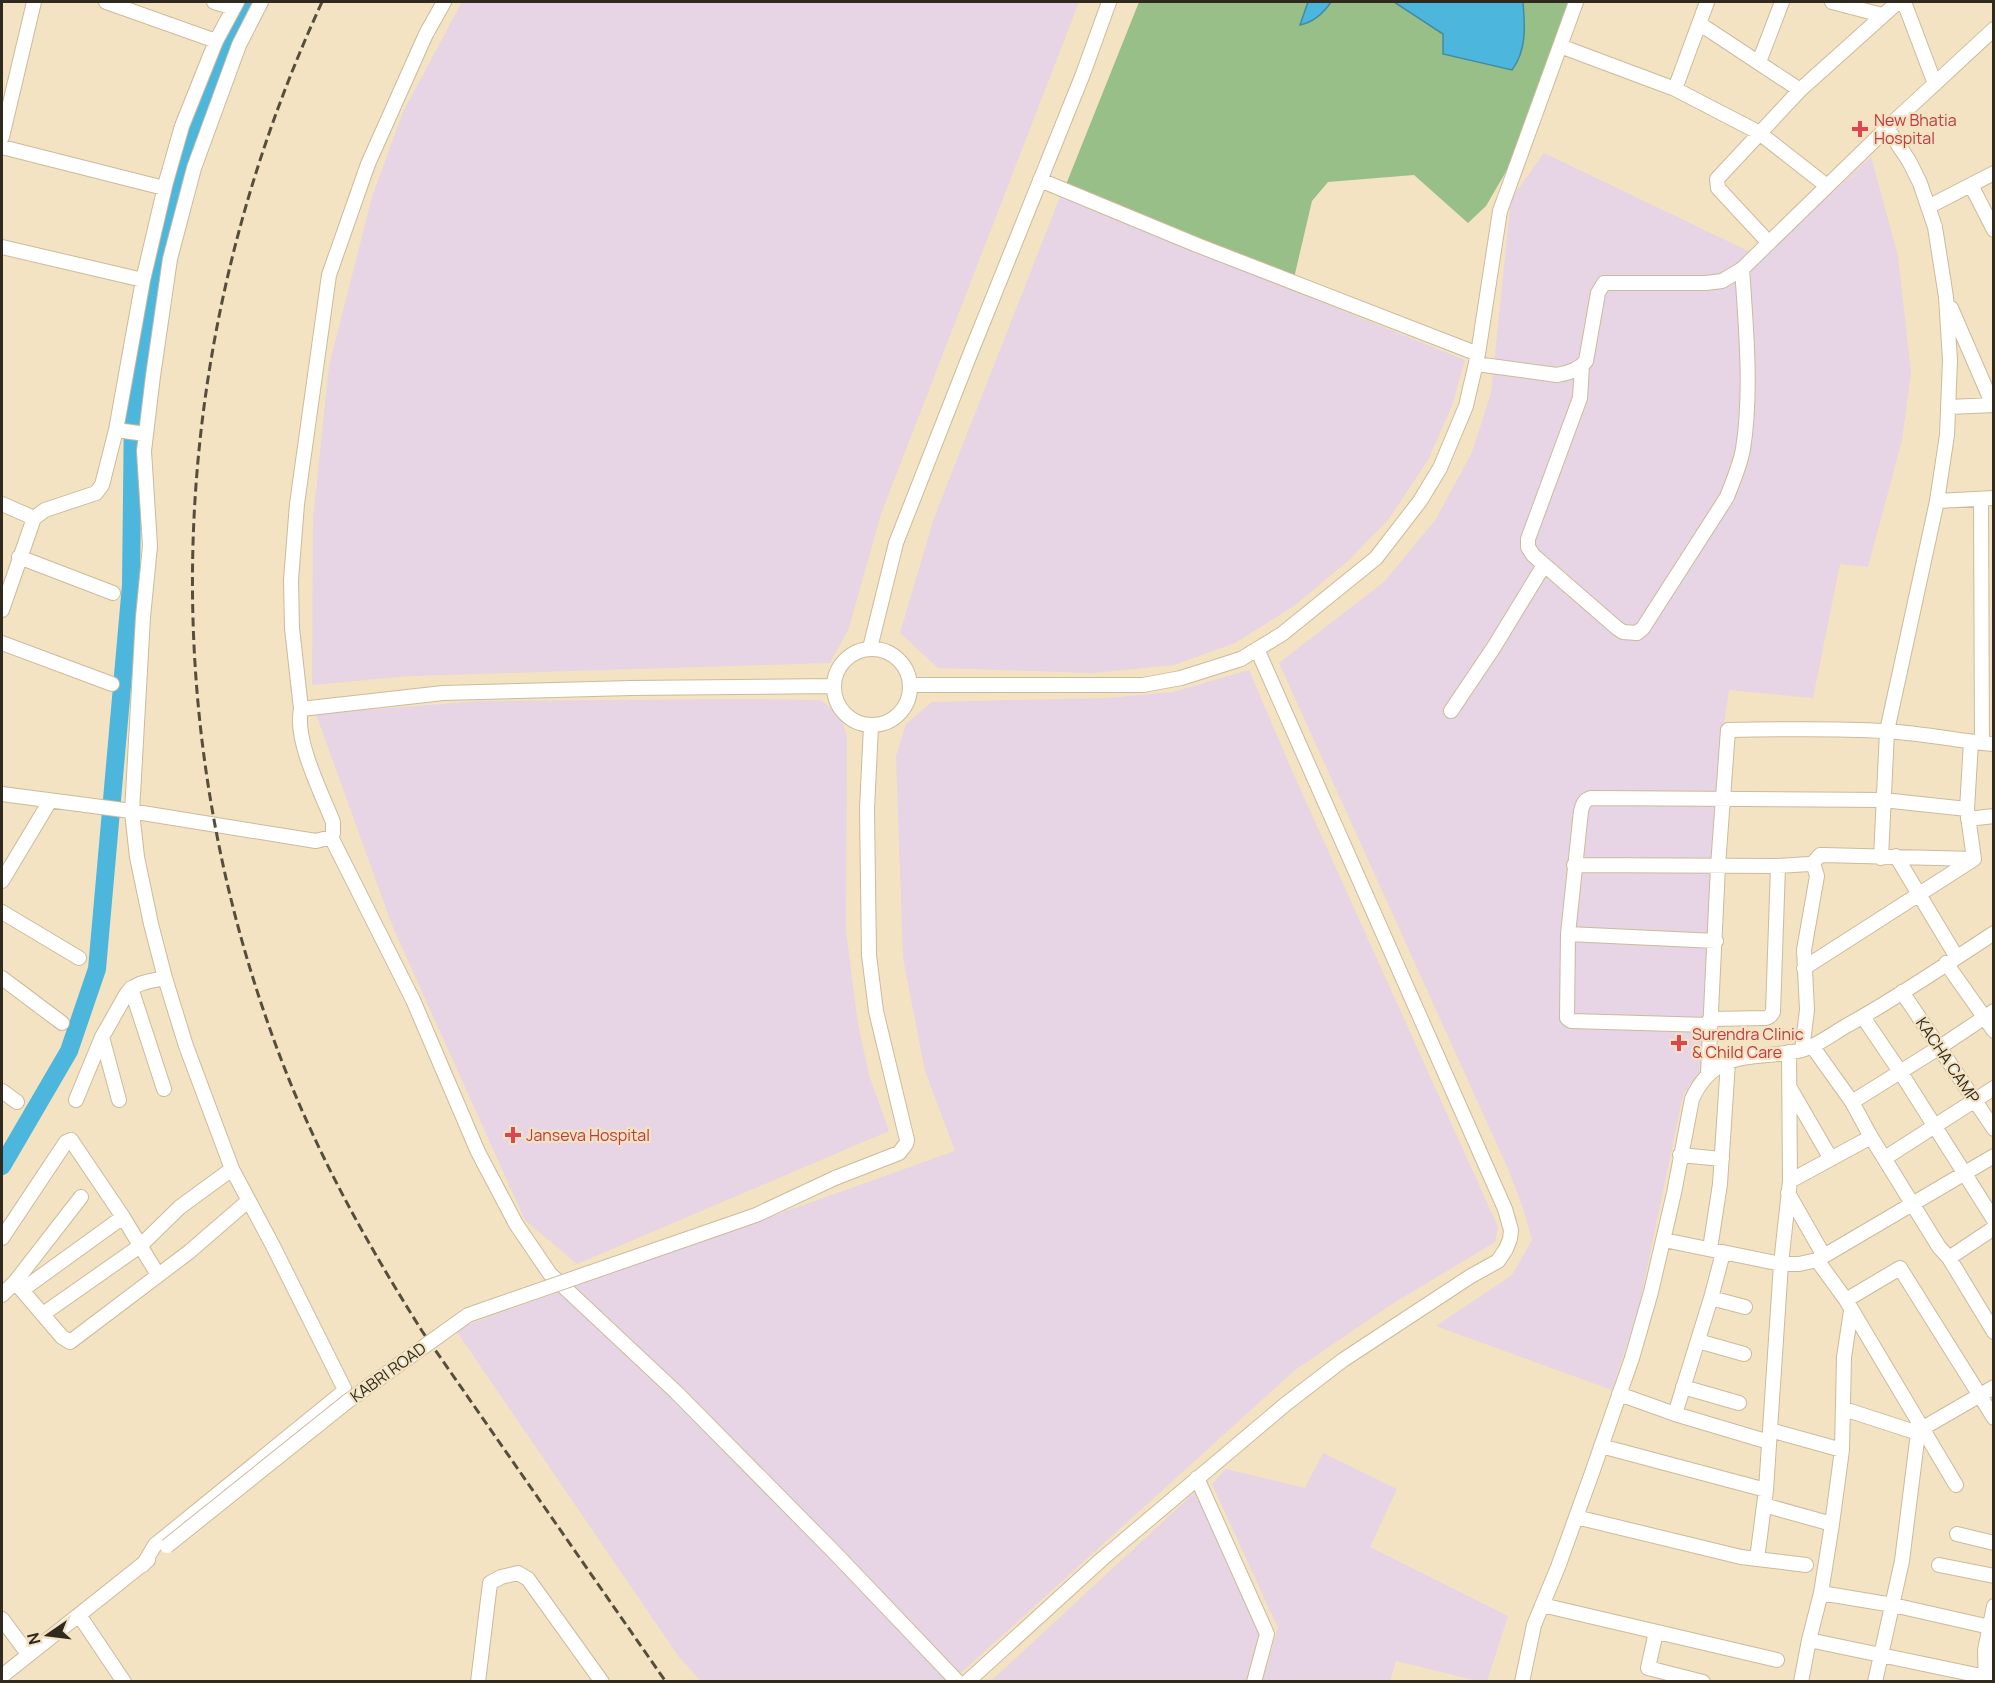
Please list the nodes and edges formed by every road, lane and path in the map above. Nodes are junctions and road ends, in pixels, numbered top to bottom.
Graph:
1 (34, 2) edge
2 (106, 2) edge
3 (214, 2) edge
4 (261, 2) edge
5 (444, 2) edge
6 (1109, 2) edge
7 (1576, 2) edge
8 (1707, 2) edge
9 (1782, 2) edge
10 (1832, 2) edge
11 (1898, 2) edge
12 (1904, 2) edge
13 (235, 5) edge
14 (1882, 15) junction
15 (1700, 24) junction
16 (1994, 29) edge
17 (216, 41) junction
18 (1560, 46) junction
19 (1759, 62) junction
20 (1935, 84) junction
21 (7, 87) edge
22 (1675, 89) junction
23 (1800, 90) junction
24 (1887, 128) junction
25 (1758, 132) junction
26 (2, 137) edge
27 (2, 147) edge
28 (1994, 173) edge
29 (1040, 180) junction
30 (1971, 185) junction
31 (1827, 186) junction
32 (164, 188) junction
33 (1928, 207) junction
34 (158, 216) junction
35 (181, 220) junction
36 (1994, 230) edge
37 (1769, 243) junction
38 (2, 247) edge
39 (1742, 269) junction
40 (143, 280) junction
41 (1946, 297) junction
42 (132, 343) junction
43 (157, 348) junction
44 (1477, 359) junction
45 (1582, 366) junction
46 (1993, 405) edge
47 (1949, 407) junction
48 (116, 430) junction
49 (146, 434) junction
50 (1987, 499) edge
51 (1937, 501) junction
52 (2, 504) edge
53 (34, 518) junction
54 (19, 557) junction
55 (1544, 565) junction
56 (5, 590) edge
57 (113, 593) dead end
58 (2, 610) edge
59 (2, 643) edge
60 (870, 648) junction
61 (1257, 649) junction
62 (112, 684) dead end
63 (910, 685) junction
64 (834, 686) junction
65 (301, 709) junction
66 (1451, 711) dead end
67 (871, 726) junction
68 (1887, 731) junction
69 (1982, 743) edge
70 (2, 794) edge
71 (1722, 800) junction
72 (1883, 800) junction
73 (50, 801) junction
74 (128, 811) junction
75 (1968, 814) junction
76 (1994, 816) edge
77 (332, 837) junction
78 (1896, 856) junction
79 (1881, 858) junction
80 (1974, 859) junction
81 (1813, 863) junction
82 (1575, 865) junction
83 (1718, 866) junction
84 (1778, 866) junction
85 (2, 881) edge
86 (1918, 894) junction
87 (2, 912) edge
88 (1568, 934) junction
89 (1992, 937) edge
90 (1716, 941) junction
91 (79, 958) dead end
92 (1951, 959) junction
93 (1804, 968) junction
94 (2, 978) edge
95 (165, 978) junction
96 (131, 988) junction
97 (1902, 992) junction
98 (1989, 1014) edge
99 (1863, 1017) junction
100 (1710, 1022) junction
101 (62, 1023) dead end
102 (1994, 1031) edge
103 (102, 1037) junction
104 (1940, 1047) junction
105 (1801, 1049) junction
106 (1728, 1062) junction
107 (1901, 1072) junction
108 (1708, 1074) junction
109 (1789, 1085) junction
110 (1994, 1088) edge
111 (164, 1089) dead end
112 (2, 1090) edge
113 (75, 1100) dead end
114 (119, 1100) dead end
115 (1975, 1100) junction
116 (17, 1102) dead end
117 (1852, 1102) junction
118 (1934, 1126) junction
119 (1994, 1129) edge
120 (1871, 1137) junction
121 (1680, 1155) junction
122 (1994, 1156) edge
123 (1885, 1158) junction
124 (1722, 1159) junction
125 (1831, 1159) junction
126 (232, 1169) junction
127 (1964, 1174) junction
128 (1789, 1187) junction
129 (81, 1197) dead end
130 (248, 1201) junction
131 (1914, 1204) junction
132 (123, 1217) junction
133 (1994, 1220) edge
134 (1994, 1228) edge
135 (2, 1238) edge
136 (1664, 1240) junction
137 (140, 1246) junction
138 (1717, 1251) junction
139 (1821, 1258) junction
140 (1949, 1258) junction
141 (1781, 1264) junction
142 (158, 1275) junction
143 (19, 1286) junction
144 (2, 1295) edge
145 (1711, 1298) junction
146 (1848, 1306) junction
147 (1745, 1307) dead end
148 (43, 1314) junction
149 (1989, 1314) edge
150 (1994, 1332) edge
151 (1698, 1341) junction
152 (1744, 1354) dead end
153 (1683, 1387) junction
154 (1994, 1387) edge
155 (1619, 1394) junction
156 (1980, 1396) junction
157 (1739, 1403) dead end
158 (1844, 1409) junction
159 (1676, 1414) junction
160 (1994, 1418) edge
161 (1920, 1431) junction
162 (1769, 1436) junction
163 (1601, 1446) junction
164 (1842, 1450) junction
165 (1197, 1478) junction
166 (1956, 1485) dead end
167 (1766, 1490) junction
168 (1764, 1505) junction
169 (1576, 1517) junction
170 (1832, 1524) junction
171 (1957, 1534) dead end
172 (1994, 1543) edge
173 (1757, 1559) junction
174 (143, 1565) junction
175 (1806, 1565) dead end
176 (1939, 1565) dead end
177 (1994, 1576) edge
178 (1821, 1593) junction
179 (1542, 1605) junction
180 (1893, 1605) junction
181 (1994, 1606) edge
182 (79, 1615) junction
183 (2, 1619) edge
184 (1990, 1628) junction
185 (1656, 1632) junction
186 (1809, 1640) junction
187 (28, 1654) junction
188 (1881, 1655) junction
189 (1777, 1660) dead end
190 (1646, 1675) edge
191 (2, 1676) edge
192 (1986, 1679) edge
193 (124, 1682) edge
194 (478, 1682) edge
195 (602, 1682) edge
196 (958, 1682) edge
197 (967, 1682) edge
198 (1254, 1682) edge
199 (1522, 1682) edge
200 (1703, 1682) edge
201 (1801, 1682) edge
202 (1875, 1682) edge

1 - 21 street
2 - 17 street
3 - 13 street
4 - 35 street
5 - 65 street
6 - 29 street
7 - 18 street
8 - 15 street
9 - 19 street
10 - 14 street
11 - 14 street
12 - 20 street
13 - 17 street
14 - 23 street
15 - 19 street
15 - 22 street
16 - 20 street
17 - 32 street
18 - 22 street
18 - 44 street
19 - 23 street
20 - 24 street
21 - 26 street
22 - 25 street
23 - 25 street
24 - 31 street
24 - 33 street
25 - 31 street
25 - 37 street
27 - 32 street
28 - 30 street
29 - 44 street
29 - 60 street
30 - 33 street
30 - 36 street
31 - 37 street
32 - 34 street
33 - 41 street
34 - 35 street
34 - 40 street
35 - 43 street
37 - 39 street
38 - 40 street
39 - 45 street
39 - 55 street
40 - 42 street
41 - 46 street
41 - 47 street
42 - 43 street
42 - 48 street
43 - 49 street
44 - 45 street
44 - 61 street
45 - 55 street
46 - 47 street
47 - 51 street
48 - 49 street
48 - 53 street
49 - 74 street
50 - 51 street
50 - 69 street
51 - 68 street
52 - 53 street
53 - 54 street
54 - 56 street
54 - 57 street
55 - 66 street
56 - 58 street
59 - 62 street
60 - 63 street
60 - 64 street
61 - 63 street
61 - 165 street
63 - 67 street
64 - 65 street
64 - 67 street
65 - 77 street
67 - 174 street, KABRI ROAD, bridge
68 - 69 street
68 - 71 street
68 - 72 street
69 - 75 street
70 - 73 street
71 - 72 street
71 - 82 street
71 - 83 street
72 - 75 street
72 - 79 street
73 - 74 street
73 - 85 street
74 - 77 street
74 - 95 street
75 - 76 street
75 - 80 street
77 - 196 street
78 - 79 street
78 - 80 street
78 - 86 street
79 - 81 street
80 - 86 street
81 - 84 street
81 - 93 street
82 - 83 street
82 - 88 street
83 - 84 street
83 - 90 street
84 - 100 street
86 - 92 street
86 - 93 street
87 - 91 street
88 - 90 street
88 - 100 street
89 - 92 street
90 - 100 street
92 - 97 street
92 - 98 street
93 - 105 street
94 - 101 street
95 - 96 street
95 - 126 street
96 - 103 street
96 - 111 street
97 - 99 street
97 - 104 street, KACHA CAMP
98 - 102 street
98 - 104 street
99 - 105 street
99 - 107 street
100 - 108 street
103 - 113 street
103 - 114 street
104 - 107 street
104 - 115 street, KACHA CAMP
105 - 106 street
105 - 109 street
105 - 117 street
106 - 108 street
106 - 124 street
107 - 117 street
107 - 118 street
108 - 121 street
109 - 125 street
109 - 128 street
110 - 115 street
112 - 116 street
115 - 118 street
115 - 119 street, KACHA CAMP
117 - 120 street
118 - 123 street
118 - 127 street
120 - 123 street
120 - 125 street
121 - 124 street
121 - 136 street
122 - 127 street
123 - 131 street
124 - 138 street
125 - 128 street
126 - 130 street
126 - 137 street
127 - 131 street
127 - 133 street
128 - 139 street
128 - 141 street
129 - 143 street
130 - 142 street
130 - 174 street
131 - 139 street
131 - 140 street
132 - 135 street
132 - 137 street
132 - 143 street
134 - 140 street
136 - 138 street
136 - 155 street
137 - 142 street
137 - 148 street
138 - 141 street
138 - 145 street
139 - 141 street
139 - 146 street
140 - 149 street
141 - 162 street
142 - 148 street
143 - 144 street
143 - 148 street
145 - 147 street
145 - 151 street
146 - 156 street
146 - 158 street
146 - 161 street
149 - 150 street
151 - 152 street
151 - 153 street
153 - 157 street
153 - 159 street
154 - 156 street
155 - 159 street
155 - 163 street
156 - 160 street
156 - 161 street
158 - 161 street
158 - 164 street
159 - 162 street
161 - 166 street
161 - 180 street
162 - 164 street
162 - 167 street
163 - 167 street
163 - 169 street
164 - 170 street
165 - 197 street
165 - 198 street
167 - 168 street
168 - 170 street
168 - 173 street
169 - 173 street
169 - 179 street
170 - 178 street
171 - 172 street
173 - 175 street
174 - 182 street, KABRI ROAD
176 - 177 street
178 - 180 street
178 - 186 street
179 - 185 street
179 - 199 street
180 - 184 street
180 - 188 street
181 - 184 street
182 - 187 street, KABRI ROAD
182 - 193 street
183 - 187 street
184 - 192 street
185 - 189 street
185 - 190 street
186 - 188 street
186 - 201 street
187 - 191 street, KABRI ROAD
188 - 192 street
188 - 202 street
190 - 200 street
194 - 195 street

